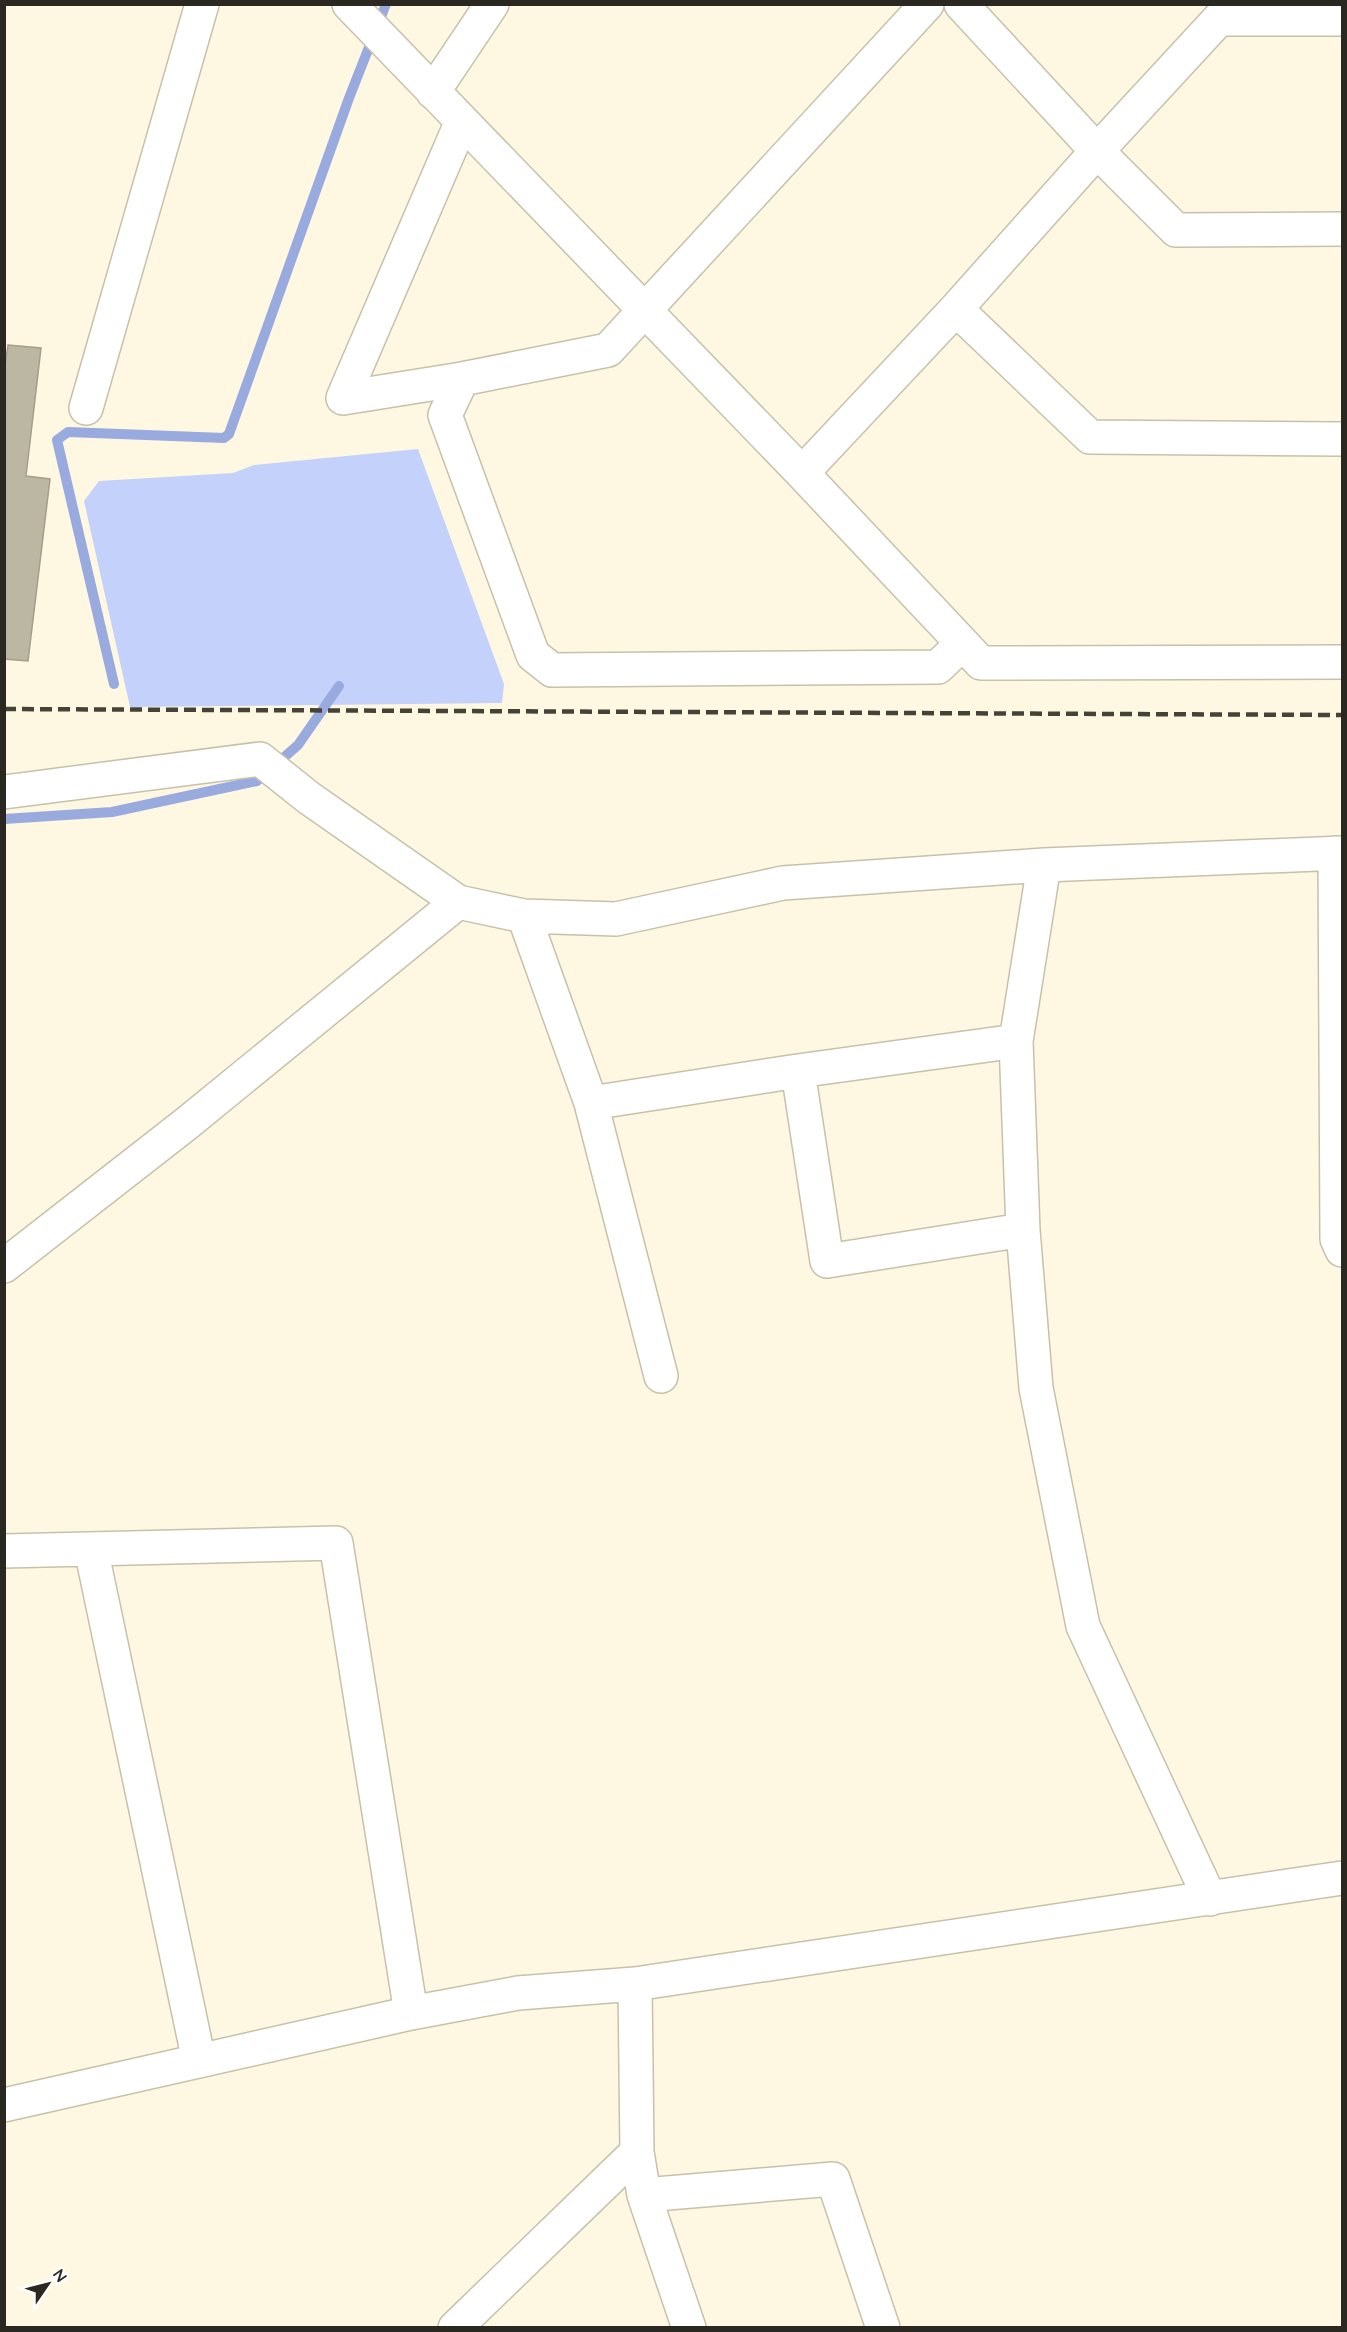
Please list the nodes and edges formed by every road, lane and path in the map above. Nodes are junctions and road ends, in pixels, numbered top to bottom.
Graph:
1 (202, 4) edge
2 (349, 4) edge
3 (492, 4) edge
4 (927, 4) edge
5 (961, 4) edge
6 (1342, 19) edge
7 (433, 92) junction
8 (462, 121) junction
9 (1097, 151) junction
10 (1342, 229) edge
11 (644, 309) junction
12 (956, 309) junction
13 (462, 379) junction
14 (86, 408) dead end
15 (1342, 439) edge
16 (802, 473) junction
17 (962, 644) junction
18 (1342, 662) edge
19 (4, 792) edge
20 (1339, 853) edge
21 (1044, 865) junction
22 (458, 902) junction
23 (524, 916) junction
24 (1016, 1041) junction
25 (798, 1071) junction
26 (591, 1103) junction
27 (1023, 1230) junction
28 (1342, 1250) edge
29 (4, 1266) edge
30 (661, 1376) dead end
31 (91, 1549) junction
32 (4, 1551) edge
33 (1342, 1878) edge
34 (1210, 1899) junction
35 (635, 1984) junction
36 (411, 2013) junction
37 (199, 2061) junction
38 (4, 2105) edge
39 (638, 2152) junction
40 (644, 2195) junction
41 (455, 2328) edge
42 (689, 2328) edge
43 (883, 2328) edge

1 - 14 street
2 - 7 street
3 - 7 street
4 - 11 street
5 - 9 street
6 - 9 street
7 - 8 street
8 - 11 street
8 - 13 street
9 - 10 street
9 - 12 street
11 - 13 street
11 - 16 street
12 - 15 street
12 - 16 street
13 - 17 street
16 - 17 street
17 - 18 street
19 - 22 street
20 - 21 street
20 - 28 street
21 - 23 street
21 - 24 street
22 - 23 street
22 - 29 street
23 - 26 street
24 - 25 street
24 - 27 street
25 - 26 street
25 - 27 street
26 - 30 street
27 - 34 street
31 - 32 street
31 - 36 street
31 - 37 street
33 - 34 street
34 - 35 street
35 - 36 street
35 - 39 street
36 - 37 street
37 - 38 street
39 - 40 street
39 - 41 street
40 - 42 street
40 - 43 street

